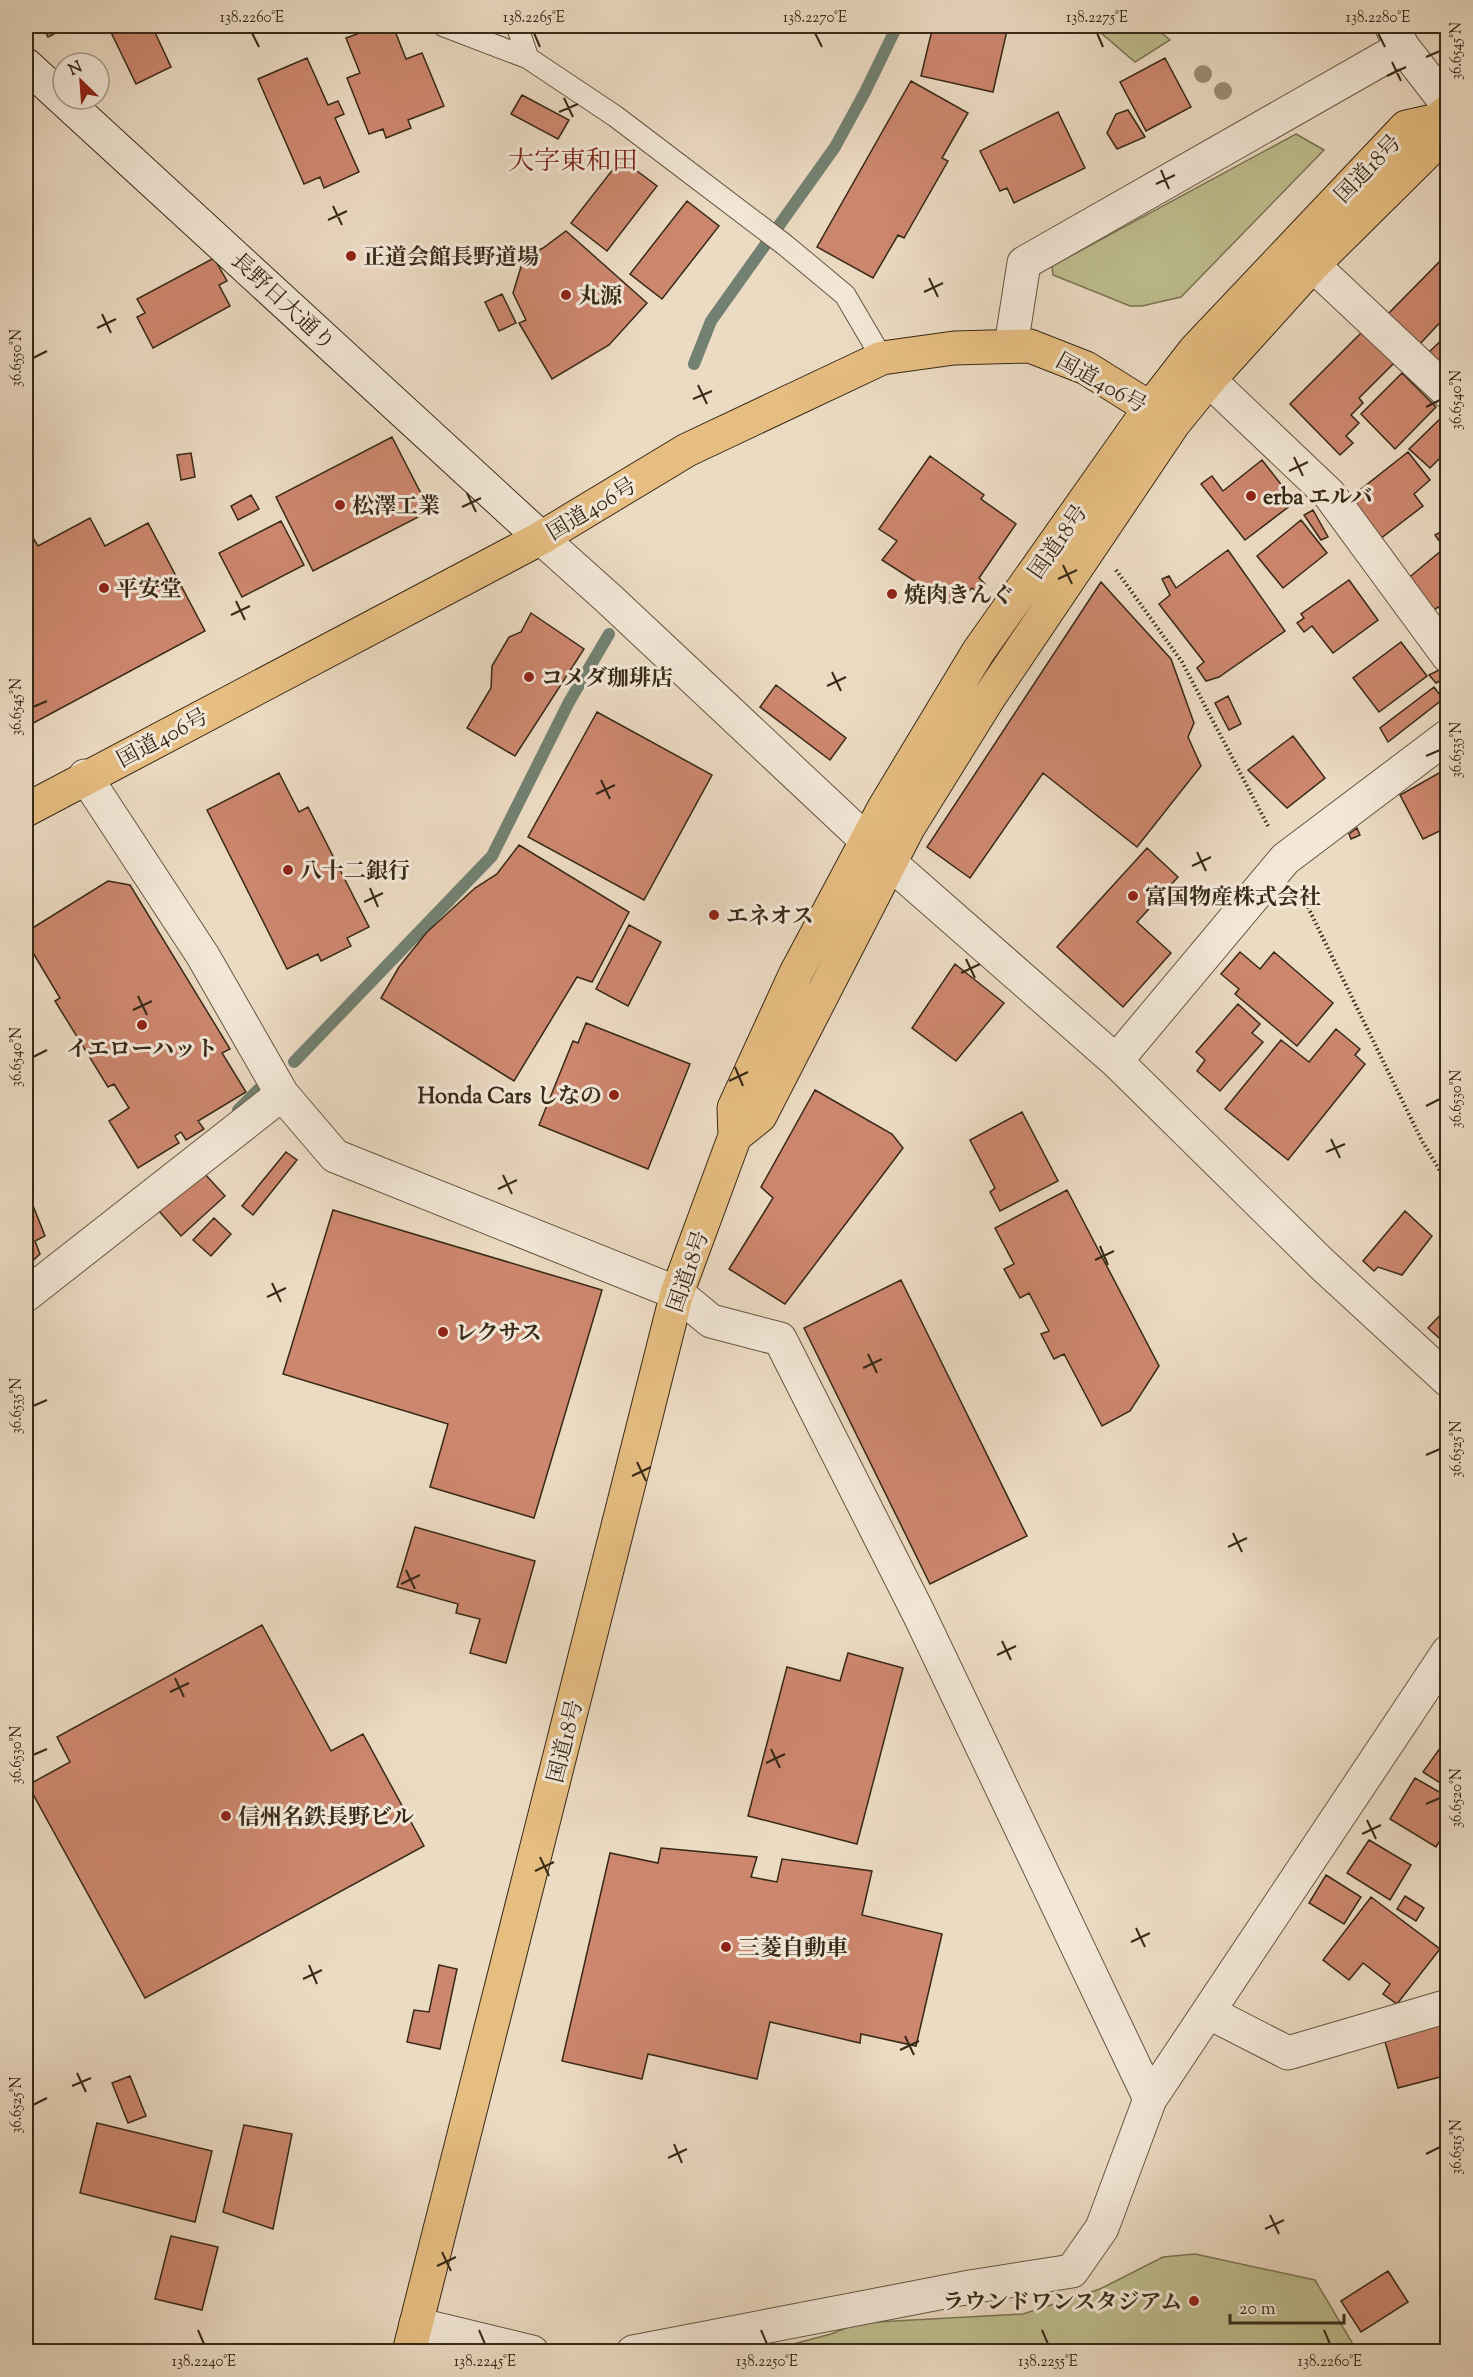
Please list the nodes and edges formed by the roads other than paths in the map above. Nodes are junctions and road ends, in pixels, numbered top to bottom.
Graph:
1 (444, 26) edge
2 (517, 26) edge
3 (1397, 36) edge
4 (528, 58) junction
5 (26, 65) edge
6 (1444, 112) edge
7 (1312, 265) junction
8 (1011, 346) junction
9 (882, 358) junction
10 (1209, 380) junction
11 (1448, 392) edge
12 (1162, 416) junction
13 (541, 538) junction
14 (1448, 656) edge
15 (1448, 736) edge
16 (86, 776) junction
17 (26, 810) edge
18 (878, 852) junction
19 (1116, 1061) junction
20 (282, 1094) junction
21 (677, 1293) junction
22 (26, 1295) edge
23 (1448, 1380) edge
24 (1448, 1652) edge
25 (1448, 2006) edge
26 (1208, 2012) junction
27 (1150, 2099) junction
28 (413, 2338) edge
29 (532, 2352) edge
30 (633, 2352) edge

1 - 4 lane
2 - 4 lane
3 - 6 street
3 - 8 street
4 - 9 lane
5 - 13 street, 長野日大通り
6 - 7 highway, 国道18号
6 - 12 highway, 国道18号
7 - 10 highway, 国道18号
7 - 11 street
8 - 9 highway, 国道406号
8 - 12 highway, 国道406号
9 - 13 highway, 国道406号
10 - 12 highway, 国道18号
10 - 14 street
12 - 18 highway, 国道18号
13 - 16 highway, 国道406号
13 - 18 street, 長野日大通り
15 - 19 street
16 - 17 highway, 国道406号
16 - 20 street
18 - 19 street, 長野日大通り
18 - 21 highway, 国道18号
19 - 23 street, 長野日大通り
20 - 21 street
20 - 22 street
21 - 27 street
21 - 28 highway, 国道18号
24 - 26 street
25 - 26 street
26 - 27 street
27 - 30 street
28 - 29 street

